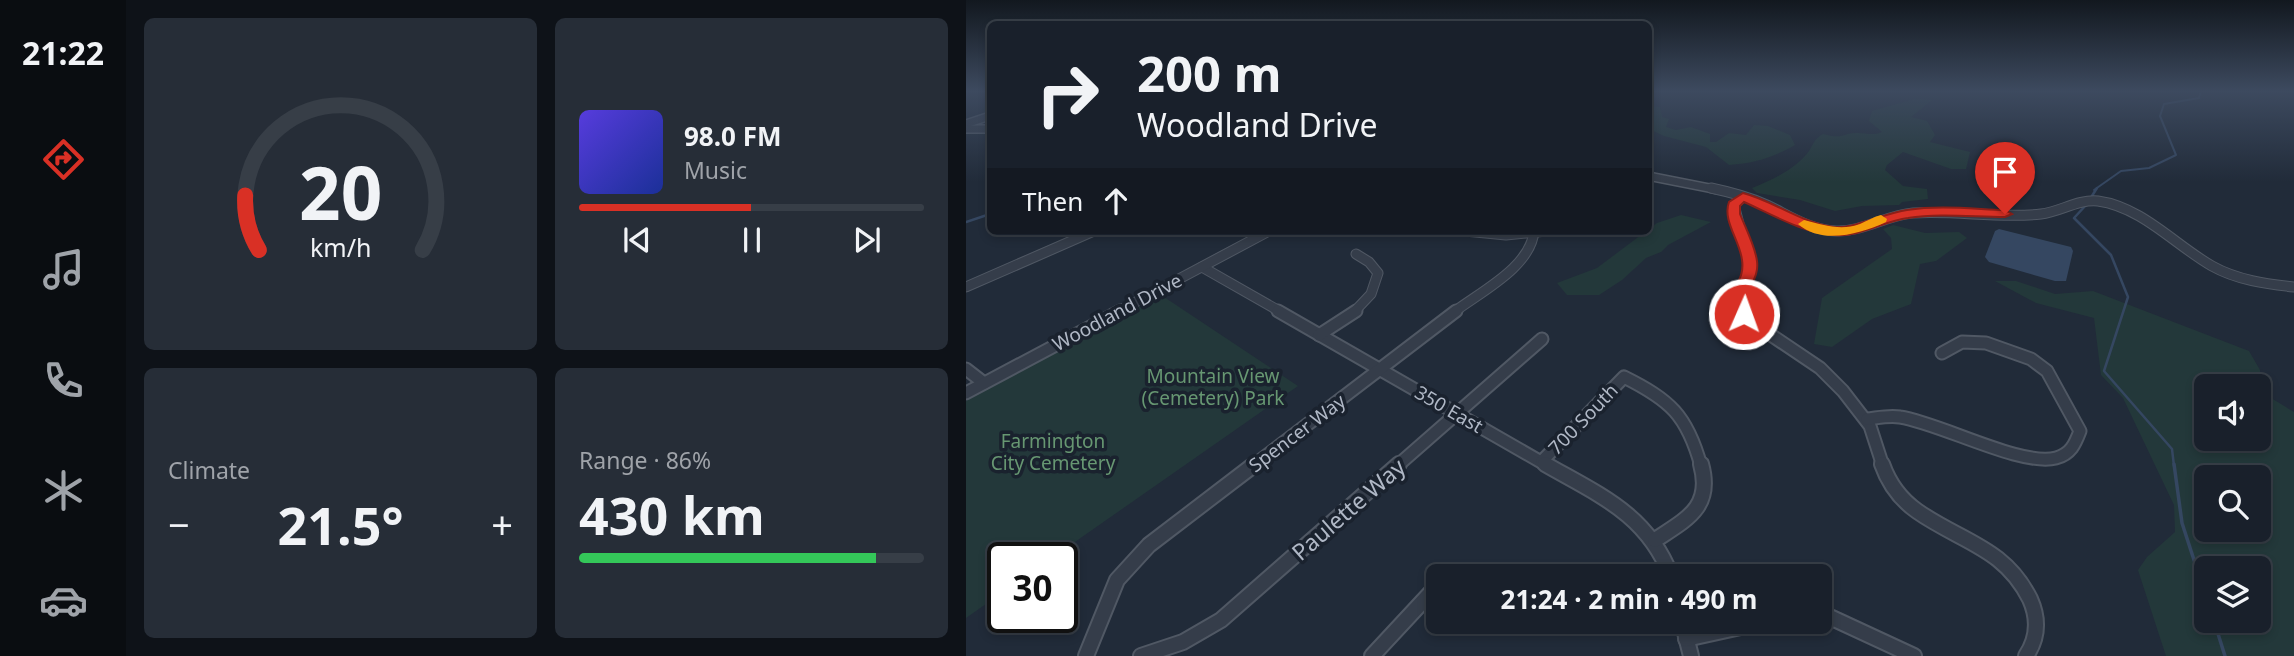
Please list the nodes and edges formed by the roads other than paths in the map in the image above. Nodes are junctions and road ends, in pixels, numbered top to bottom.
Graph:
1 (966, 126) edge
2 (987, 129) edge
3 (1652, 177) edge
4 (1743, 197) junction
5 (1085, 235) edge
6 (1262, 235) edge
7 (1537, 235) edge
8 (1356, 254) dead end
9 (1202, 267) junction
10 (966, 287) edge
11 (2294, 287) edge
12 (1319, 335) junction
13 (1542, 339) dead end
14 (1942, 353) dead end
15 (966, 369) edge
16 (1381, 370) junction
17 (984, 383) junction
18 (966, 393) edge
19 (1457, 414) junction
20 (1867, 419) junction
21 (1542, 461) junction
22 (1655, 540) junction
23 (1666, 564) edge
24 (1426, 599) edge
25 (1832, 618) edge
26 (1685, 634) edge
27 (1709, 634) edge
28 (1686, 639) junction
29 (1086, 656) edge
30 (1141, 656) edge
31 (1372, 656) edge
32 (1691, 656) edge
33 (1914, 656) edge
34 (2026, 656) edge

1 - 2 street
3 - 4 street
4 - 11 street
4 - 20 street
5 - 10 street
6 - 9 street, Woodland Drive
7 - 16 street, Spencer Way
8 - 12 street
9 - 12 street, 350 East
9 - 17 street, Woodland Drive
12 - 16 street, 350 East
13 - 19 street, Paulette Way
14 - 20 street
15 - 17 street
16 - 19 street, 350 East
16 - 29 street, Spencer Way
17 - 18 street, Woodland Drive
19 - 21 street, 350 East
19 - 30 street, Paulette Way
20 - 34 street
21 - 22 street, 350 East
21 - 22 street, 700 South
22 - 23 street, 350 East
24 - 31 street
25 - 33 street
26 - 28 street
27 - 28 street
28 - 32 street

